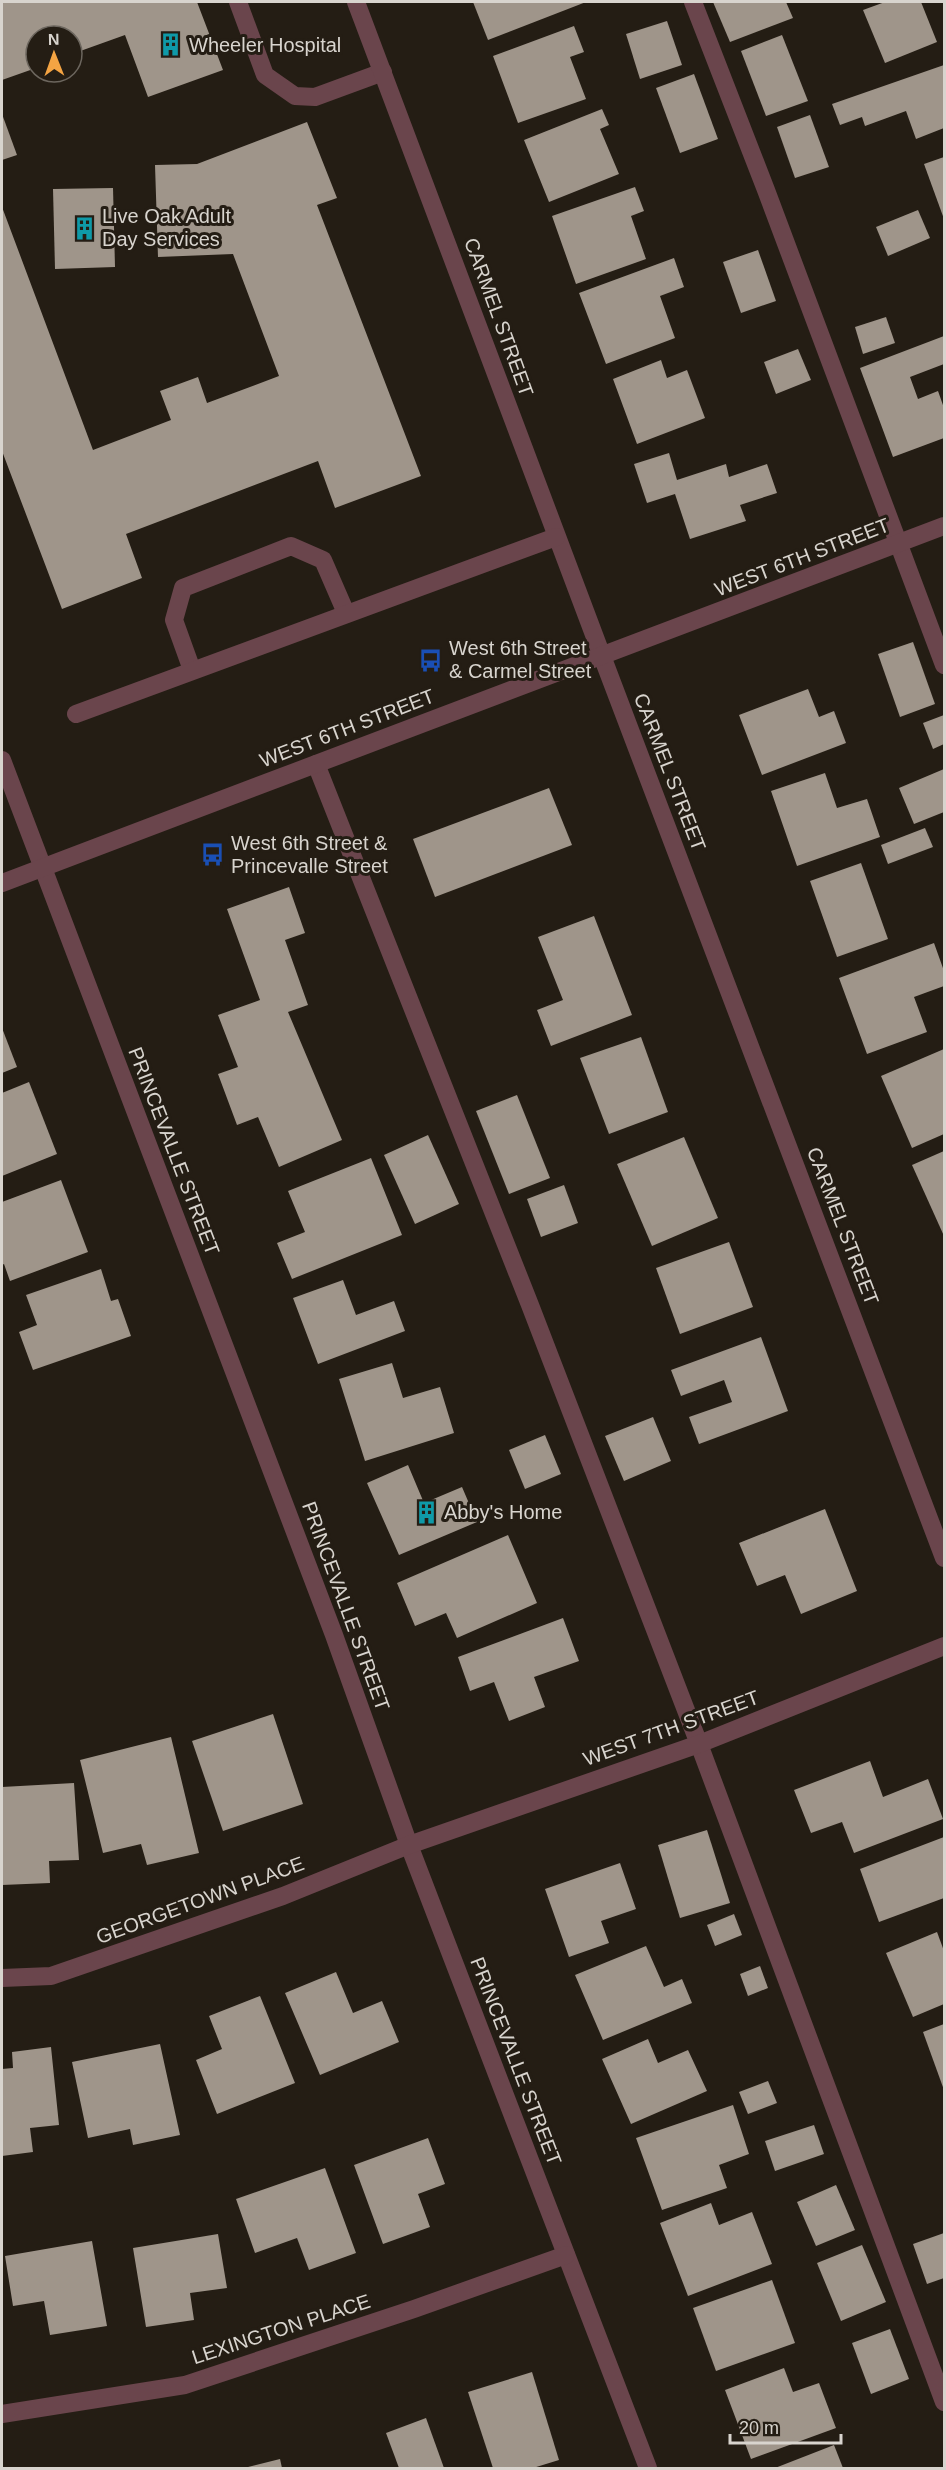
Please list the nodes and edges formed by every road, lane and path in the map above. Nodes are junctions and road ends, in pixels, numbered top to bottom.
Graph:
1 (238, 2) edge
2 (356, 2) edge
3 (693, 2) edge
4 (383, 72) junction
5 (945, 526) edge
6 (556, 537) junction
7 (898, 545) junction
8 (346, 613) junction
9 (602, 656) junction
10 (945, 665) edge
11 (192, 670) junction
12 (76, 714) dead end
13 (2, 760) edge
14 (316, 764) junction
15 (42, 867) junction
16 (2, 883) edge
17 (945, 1558) edge
18 (945, 1646) edge
19 (699, 1744) junction
20 (409, 1845) junction
21 (2, 1978) edge
22 (566, 2255) junction
23 (945, 2402) edge
24 (2, 2414) edge
25 (648, 2469) edge

1 - 4 street
2 - 4 street, CARMEL STREET
3 - 7 street
4 - 6 street, CARMEL STREET
5 - 7 street, WEST 6TH STREET
6 - 8 street
6 - 9 street, CARMEL STREET
7 - 9 street, WEST 6TH STREET
7 - 10 street
8 - 11 street
8 - 11 street
9 - 14 street, WEST 6TH STREET
9 - 17 street, CARMEL STREET
11 - 12 street
13 - 15 street, PRINCEVALLE STREET
14 - 15 street, WEST 6TH STREET
14 - 19 street
15 - 16 street, WEST 6TH STREET
15 - 20 street, PRINCEVALLE STREET
18 - 19 street, WEST 7TH STREET
19 - 20 street, WEST 7TH STREET
19 - 23 street
20 - 21 street, GEORGETOWN PLACE
20 - 22 street, PRINCEVALLE STREET
22 - 24 street, LEXINGTON PLACE
22 - 25 street, PRINCEVALLE STREET

